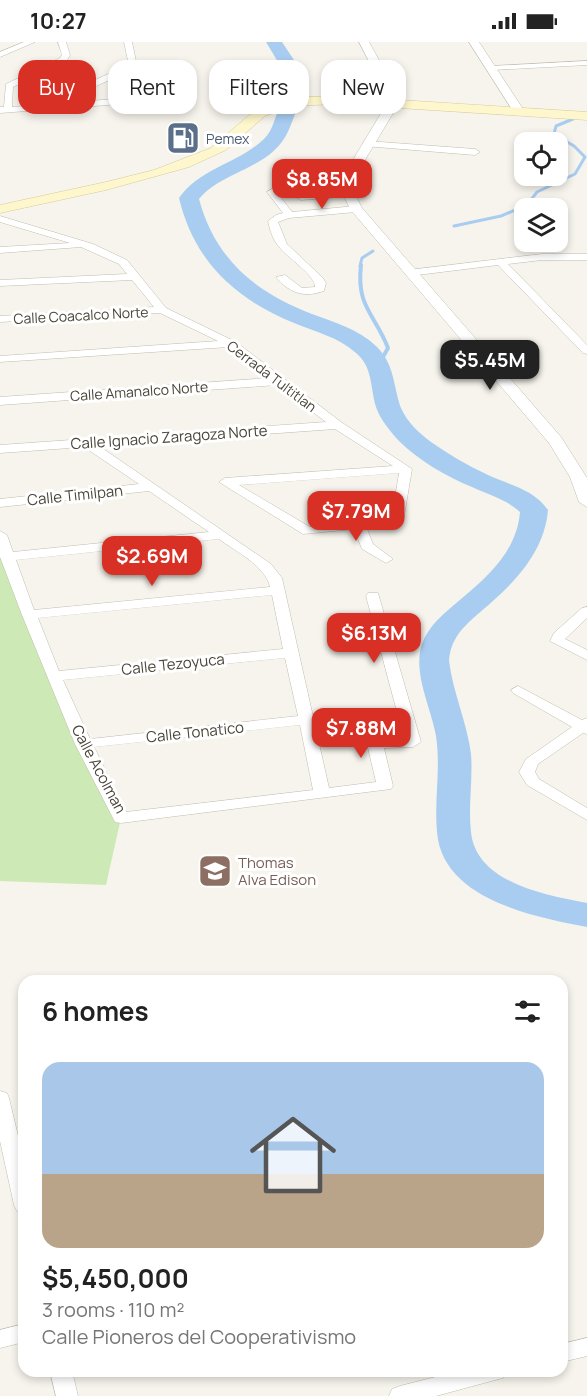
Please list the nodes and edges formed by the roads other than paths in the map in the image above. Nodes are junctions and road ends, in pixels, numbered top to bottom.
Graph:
1 (32, 42) edge
2 (62, 42) edge
3 (128, 42) edge
4 (364, 42) edge
5 (474, 42) edge
6 (0, 55) edge
7 (373, 60) edge
8 (587, 63) edge
9 (492, 68) junction
10 (96, 83) edge
11 (321, 96) edge
12 (321, 99) edge
13 (406, 102) edge
14 (4, 109) edge
15 (518, 110) junction
16 (386, 114) edge
17 (587, 114) edge
18 (367, 144) junction
19 (475, 152) dead end
20 (272, 192) dead end
21 (349, 194) junction
22 (301, 197) dead end
23 (0, 202) edge
24 (0, 209) edge
25 (356, 209) junction
26 (289, 215) junction
27 (0, 219) edge
28 (89, 246) junction
29 (0, 250) edge
30 (587, 257) edge
31 (500, 262) junction
32 (409, 273) junction
33 (136, 277) junction
34 (281, 277) dead end
35 (0, 283) edge
36 (162, 310) junction
37 (0, 319) edge
38 (232, 344) junction
39 (587, 351) edge
40 (0, 359) edge
41 (279, 381) junction
42 (0, 401) edge
43 (337, 425) junction
44 (87, 443) junction
45 (0, 449) edge
46 (406, 469) junction
47 (150, 487) junction
48 (587, 502) edge
49 (0, 503) edge
50 (365, 525) junction
51 (341, 528) junction
52 (0, 535) edge
53 (222, 536) junction
54 (367, 546) junction
55 (7, 557) junction
56 (386, 559) dead end
57 (278, 590) junction
58 (373, 596) dead end
59 (587, 611) edge
60 (29, 615) junction
61 (290, 653) junction
62 (587, 656) edge
63 (56, 676) junction
64 (518, 690) dead end
65 (307, 720) junction
66 (585, 726) edge
67 (83, 744) junction
68 (322, 794) junction
69 (587, 815) edge
70 (0, 1098) edge
71 (18, 1178) edge
72 (18, 1334) edge
73 (0, 1339) edge
74 (587, 1347) edge
75 (568, 1352) edge
76 (62, 1377) edge
77 (472, 1377) edge
78 (67, 1396) edge
79 (400, 1396) edge

1 - 6 street
2 - 14 street
3 - 10 street
4 - 7 street
5 - 9 street
8 - 9 street
9 - 15 street
11 - 23 main road
12 - 24 main road
13 - 15 main road
15 - 17 main road
16 - 18 street
18 - 19 street
18 - 21 street
20 - 26 street
21 - 22 street
21 - 25 street
25 - 26 street
25 - 32 street
26 - 34 street
27 - 28 street, Cerrada Tultitlan
28 - 29 street
28 - 33 street, Cerrada Tultitlan
30 - 31 street
31 - 32 street
31 - 39 street
32 - 48 street
33 - 35 street
33 - 36 street, Cerrada Tultitlan
36 - 37 street, Calle Coacalco Norte
36 - 38 street, Cerrada Tultitlan
38 - 40 street
38 - 41 street, Cerrada Tultitlan
41 - 42 street, Calle Amanalco Norte
41 - 43 street, Cerrada Tultitlan
43 - 44 street, Calle Ignacio Zaragoza Norte
43 - 46 street, Cerrada Tultitlan
44 - 45 street, Calle Ignacio Zaragoza Norte
44 - 47 street
46 - 50 street
46 - 51 street
47 - 49 street, Calle Timilpan
47 - 53 street
50 - 51 street
50 - 54 street
51 - 54 street
52 - 55 street, Calle Acolman
53 - 55 street
53 - 57 street
54 - 56 street
55 - 60 street, Calle Acolman
57 - 60 street
57 - 61 street
58 - 68 street
59 - 62 street
60 - 63 street, Calle Acolman
61 - 63 street, Calle Tezoyuca
61 - 65 street
63 - 67 street, Calle Acolman
64 - 66 street
65 - 67 street, Calle Tonatico
65 - 68 street
66 - 69 street
67 - 68 street, Calle Acolman
70 - 71 street
72 - 73 street
74 - 75 street
76 - 78 street
77 - 79 street

